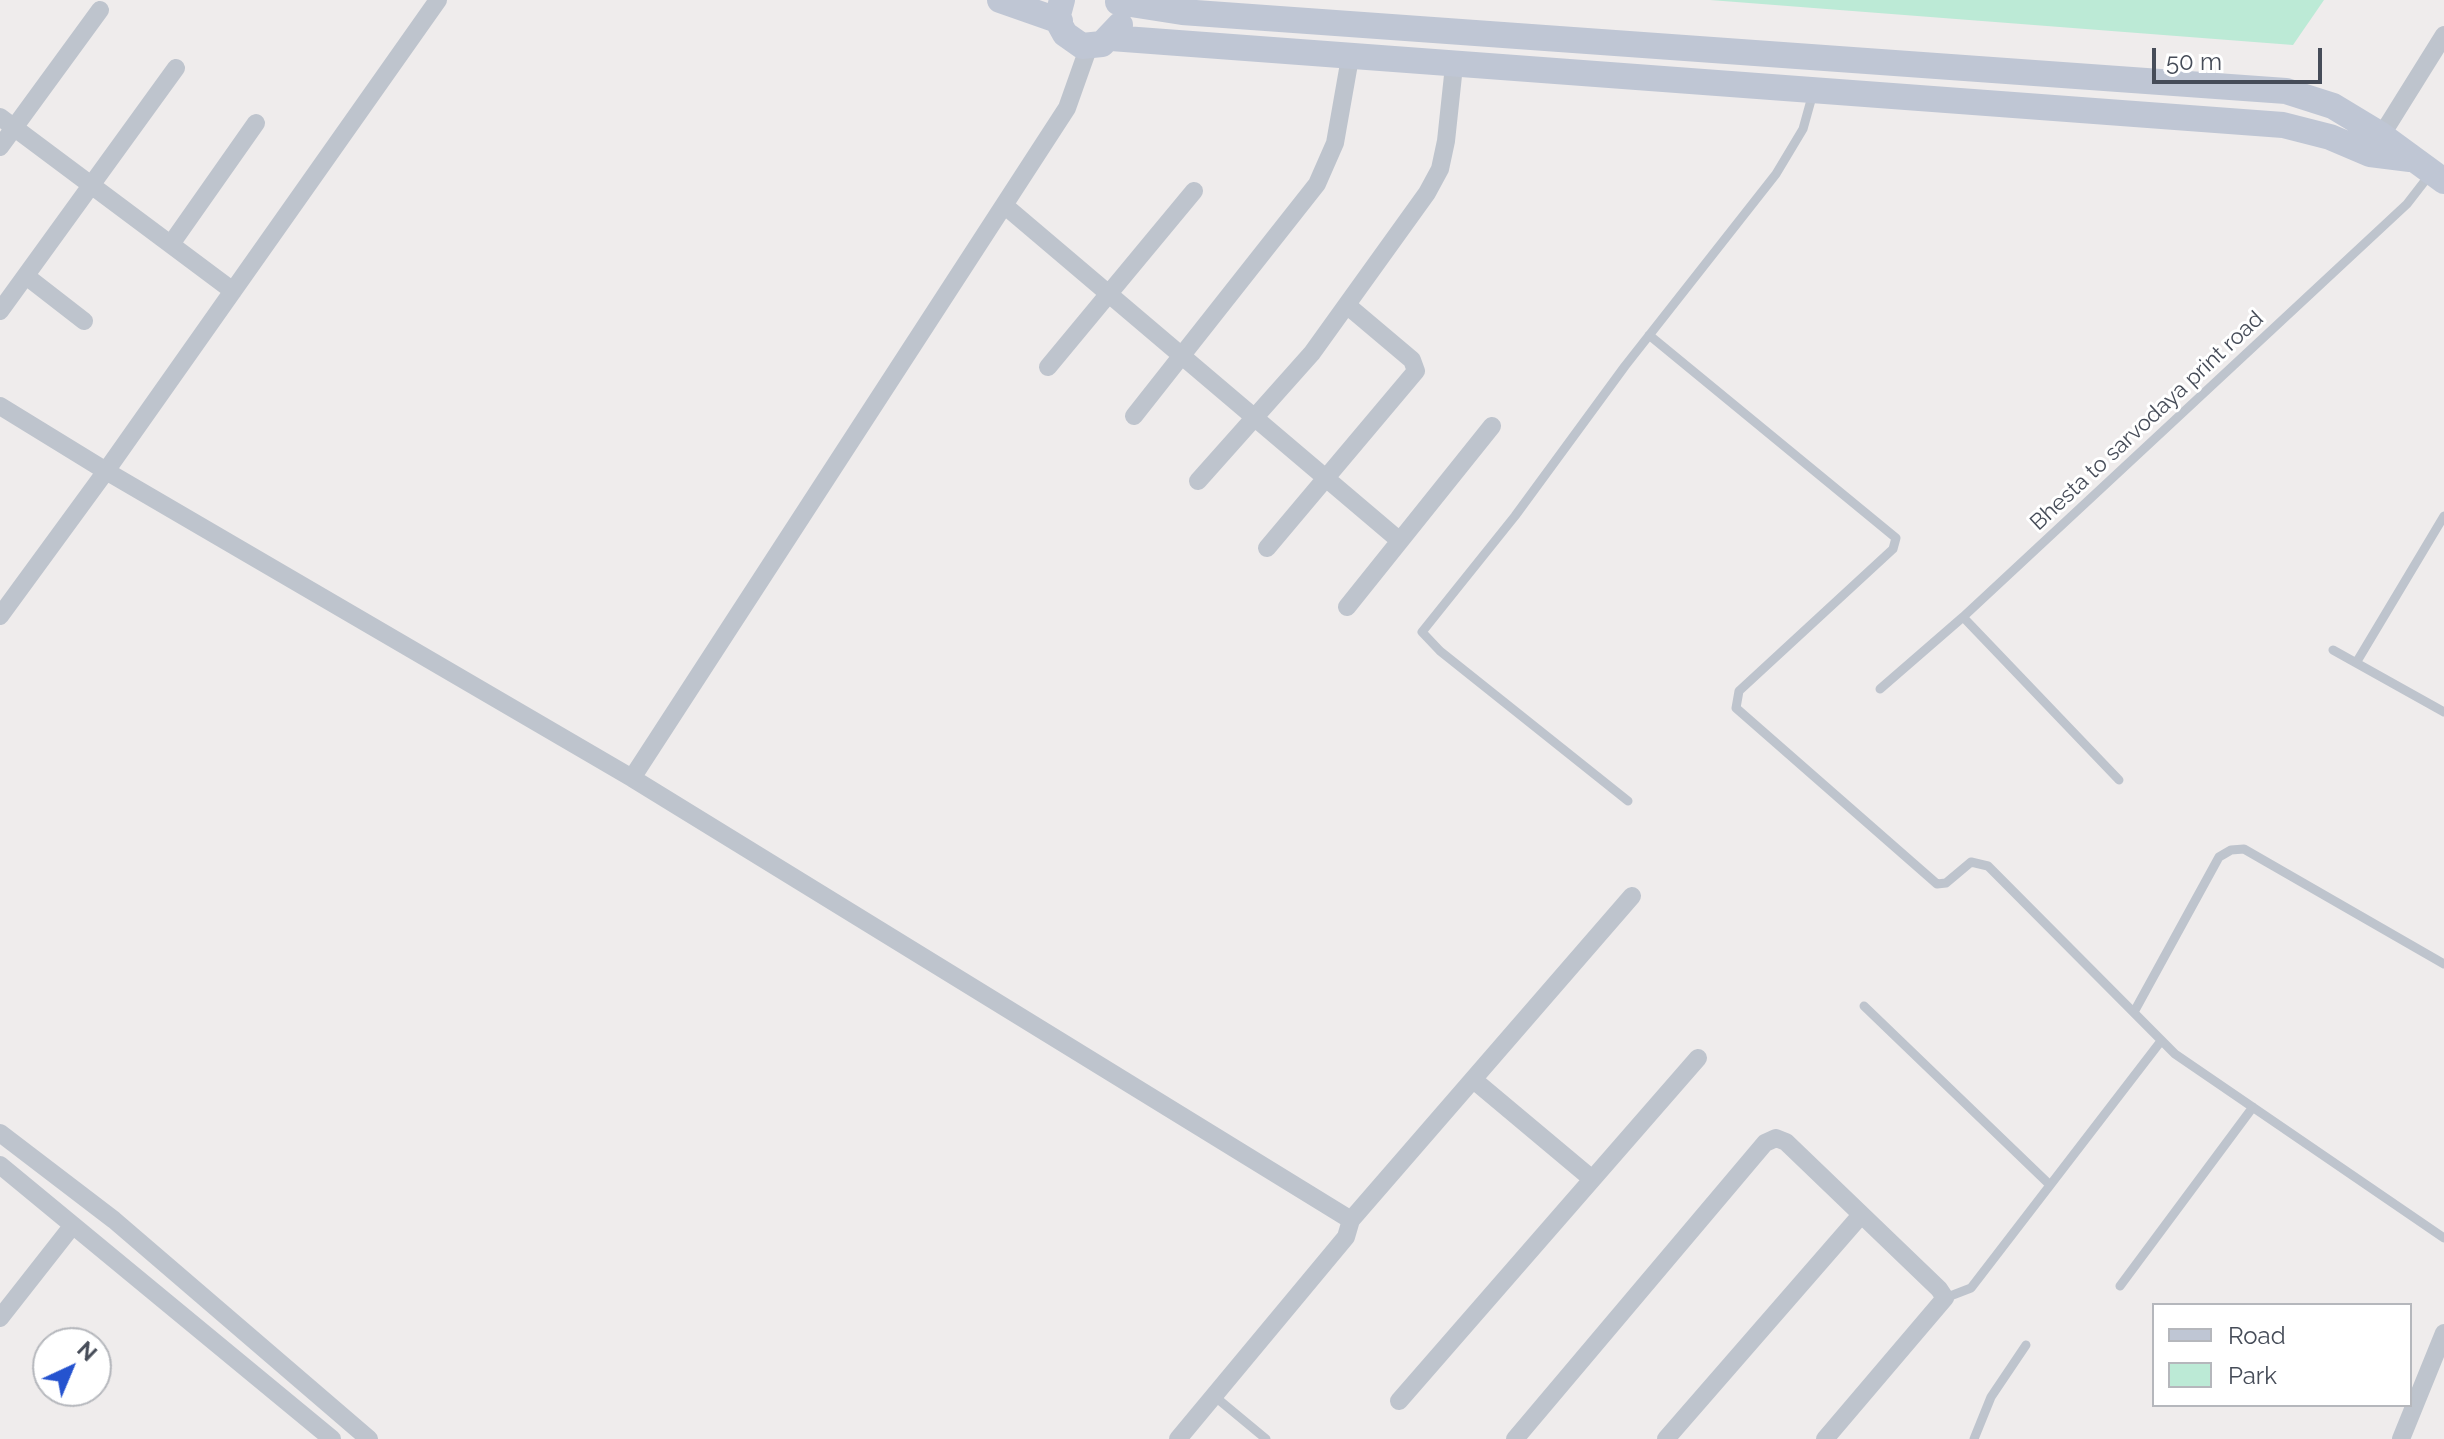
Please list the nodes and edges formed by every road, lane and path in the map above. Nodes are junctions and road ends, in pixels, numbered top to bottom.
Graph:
1 (438, 0) edge
2 (1000, 0) edge
3 (1118, 1) edge
4 (100, 10) dead end
5 (1061, 10) edge
6 (2444, 35) edge
7 (1100, 42) junction
8 (1350, 58) junction
9 (1454, 66) junction
10 (176, 68) dead end
11 (1814, 91) junction
12 (7, 122) edge
13 (256, 123) dead end
14 (2376, 144) junction
15 (0, 147) edge
16 (2428, 171) edge
17 (91, 184) junction
18 (1194, 191) dead end
19 (1004, 205) junction
20 (171, 244) junction
21 (26, 276) junction
22 (233, 291) junction
23 (1110, 295) junction
24 (1348, 306) junction
25 (0, 311) edge
26 (84, 321) dead end
27 (1649, 335) junction
28 (1182, 357) junction
29 (1048, 367) dead end
30 (0, 406) edge
31 (1134, 416) dead end
32 (1255, 418) junction
33 (1492, 426) dead end
34 (106, 471) junction
35 (1327, 479) junction
36 (1198, 481) dead end
37 (2444, 516) edge
38 (1400, 541) junction
39 (1267, 548) dead end
40 (1347, 607) dead end
41 (0, 616) edge
42 (1963, 617) junction
43 (2333, 650) dead end
44 (2356, 663) junction
45 (1880, 689) dead end
46 (2444, 712) edge
47 (632, 778) junction
48 (2119, 780) dead end
49 (1628, 801) dead end
50 (1632, 896) dead end
51 (2444, 964) edge
52 (1864, 1006) dead end
53 (2134, 1012) junction
54 (2161, 1041) junction
55 (1698, 1058) dead end
56 (1475, 1081) junction
57 (2253, 1107) junction
58 (0, 1133) edge
59 (0, 1165) edge
60 (1592, 1179) junction
61 (2050, 1185) junction
62 (1861, 1215) junction
63 (1351, 1220) junction
64 (73, 1225) junction
65 (2444, 1238) edge
66 (2120, 1286) dead end
67 (1945, 1298) junction
68 (0, 1318) edge
69 (2444, 1333) edge
70 (2026, 1345) dead end
71 (1213, 1395) junction
72 (1399, 1401) dead end
73 (332, 1439) edge
74 (369, 1439) edge
75 (1178, 1439) edge
76 (1266, 1439) edge
77 (1515, 1439) edge
78 (1666, 1439) edge
79 (1825, 1439) edge
80 (1974, 1439) edge
81 (2401, 1439) edge

1 - 22 street
2 - 5 main road
3 - 7 main road
3 - 14 main road
4 - 12 street
5 - 7 main road
6 - 14 street
7 - 8 main road
7 - 19 street
8 - 9 main road
8 - 28 street
9 - 11 main road
9 - 24 street
10 - 17 street
11 - 14 main road
11 - 27 lane
12 - 15 street
12 - 17 street
13 - 20 street
14 - 16 main road
16 - 42 lane, Bhesta to sarvodaya print road
17 - 20 street
17 - 21 street
18 - 23 street
19 - 23 street
19 - 47 street
20 - 22 street
21 - 25 street
21 - 26 street
22 - 34 street
23 - 28 street
23 - 29 street
24 - 32 street
24 - 35 street
27 - 49 lane
27 - 53 lane
28 - 31 street
28 - 32 street
30 - 34 street
32 - 35 street
32 - 36 street
33 - 38 street
34 - 41 street
34 - 47 street
35 - 38 street
35 - 39 street
37 - 44 lane
38 - 40 street
42 - 45 lane, Bhesta to sarvodaya print road
42 - 48 lane
43 - 44 lane
44 - 46 lane
47 - 63 street
50 - 56 street
51 - 53 lane
52 - 61 lane
53 - 54 lane
54 - 57 lane
54 - 61 lane
55 - 60 street
56 - 60 street
56 - 63 street
57 - 65 lane
57 - 66 lane
58 - 74 street
59 - 64 street
60 - 72 street
61 - 67 lane
62 - 67 street
62 - 77 street
62 - 78 street
63 - 71 street
64 - 68 street
64 - 73 street
67 - 79 street
69 - 81 street
70 - 80 lane
71 - 75 street
71 - 76 lane

